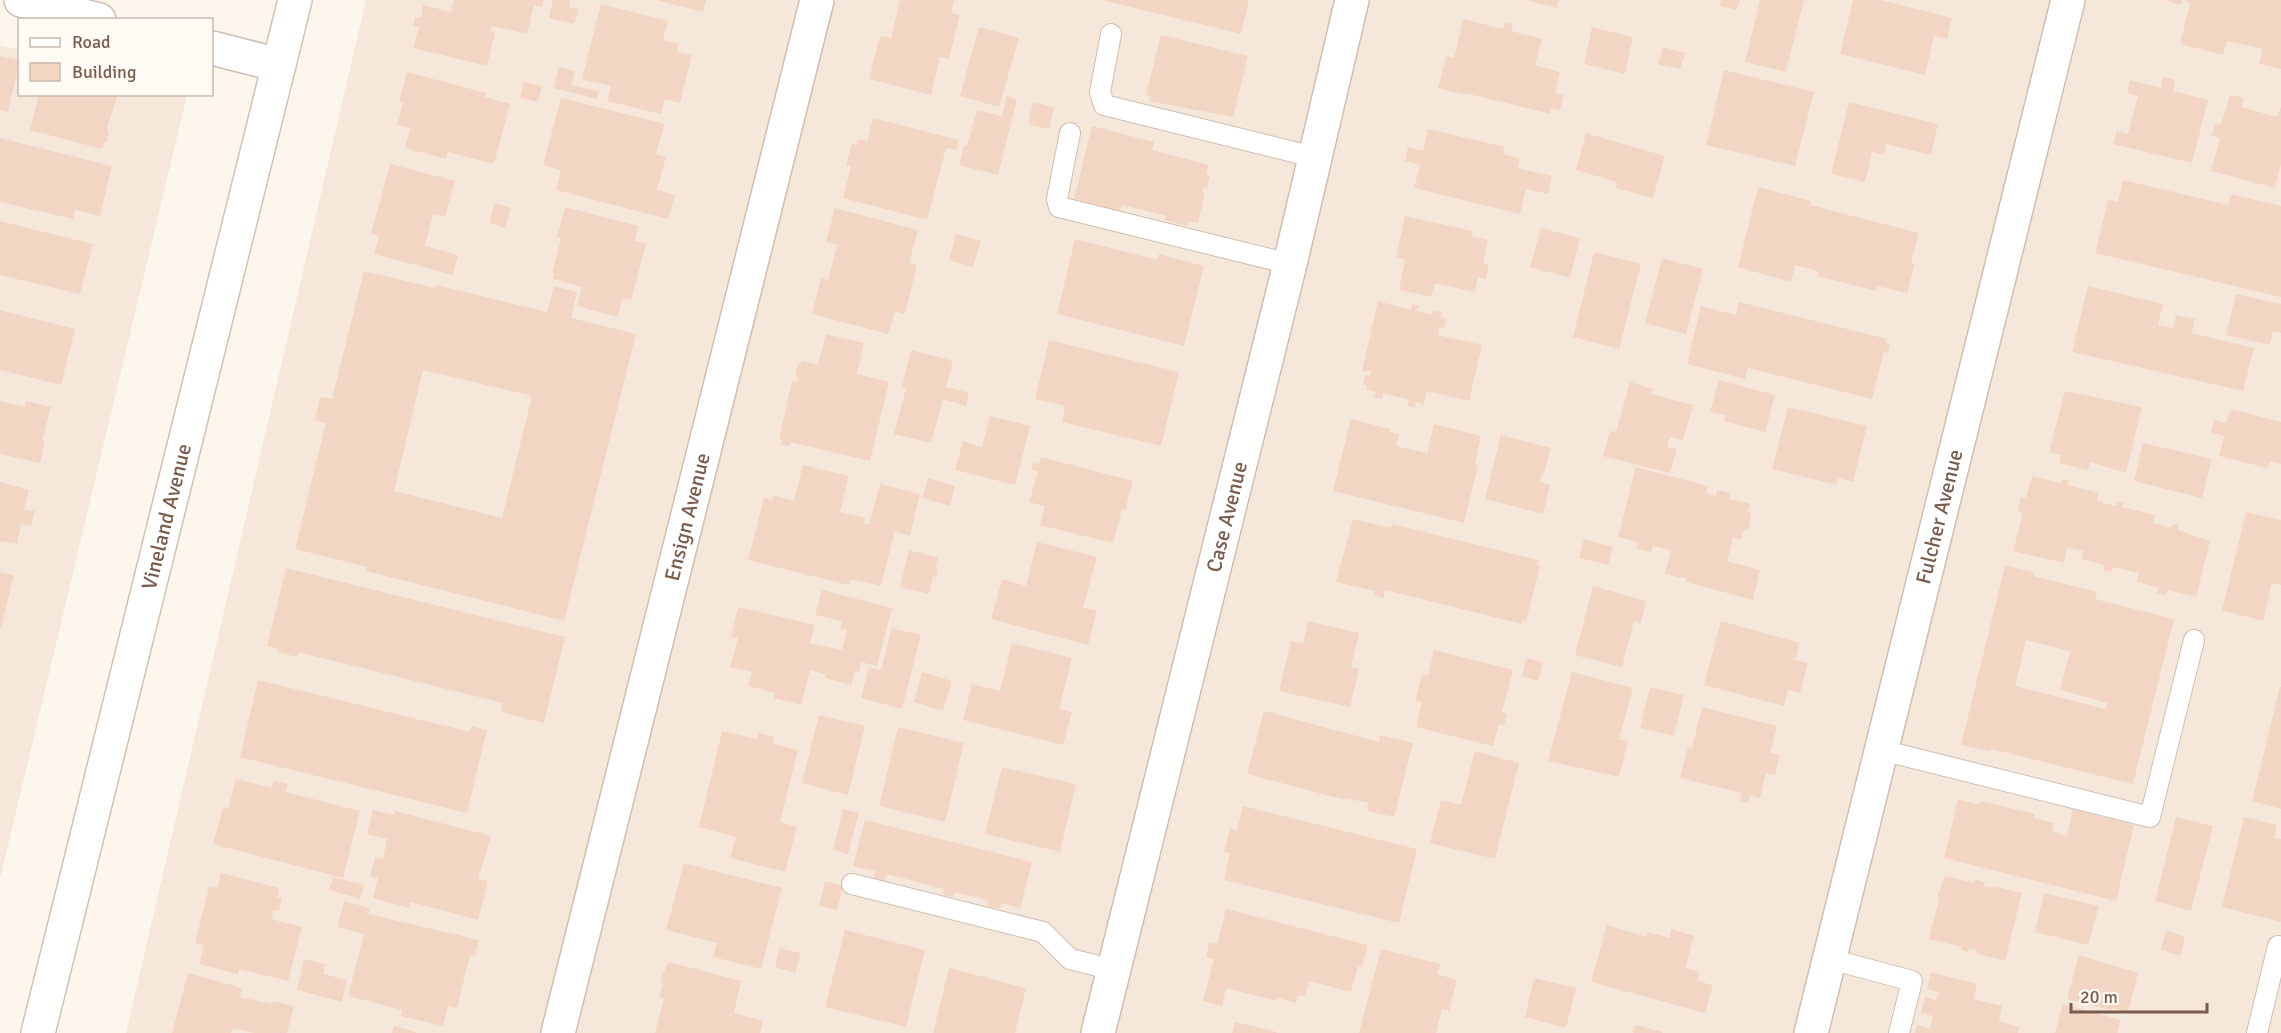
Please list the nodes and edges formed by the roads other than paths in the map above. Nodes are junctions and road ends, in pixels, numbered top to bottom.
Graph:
1 (21, 0) edge
2 (295, 0) edge
3 (817, 0) edge
4 (1352, 0) edge
5 (2068, 0) edge
6 (91, 18) edge
7 (1111, 34) dead end
8 (213, 48) edge
9 (279, 65) junction
10 (1070, 133) dead end
11 (1314, 157) junction
12 (1290, 264) junction
13 (2194, 640) dead end
14 (1881, 750) junction
15 (852, 884) dead end
16 (2278, 946) dead end
17 (1830, 959) junction
18 (1114, 970) junction
19 (38, 1033) edge
20 (558, 1033) edge
21 (1098, 1033) edge
22 (1811, 1033) edge
23 (1899, 1033) edge
24 (2257, 1033) edge

1 - 6 street
2 - 9 street, Vineland Avenue
3 - 20 street, Ensign Avenue
4 - 11 street, Case Avenue
5 - 14 street, Fulcher Avenue
7 - 11 lane
8 - 9 street
9 - 19 street, Vineland Avenue
10 - 12 lane
11 - 12 street, Case Avenue
12 - 18 street, Case Avenue
13 - 14 lane
14 - 17 street, Fulcher Avenue
15 - 18 lane
16 - 24 lane
17 - 22 street, Fulcher Avenue
17 - 23 lane
18 - 21 street, Case Avenue

